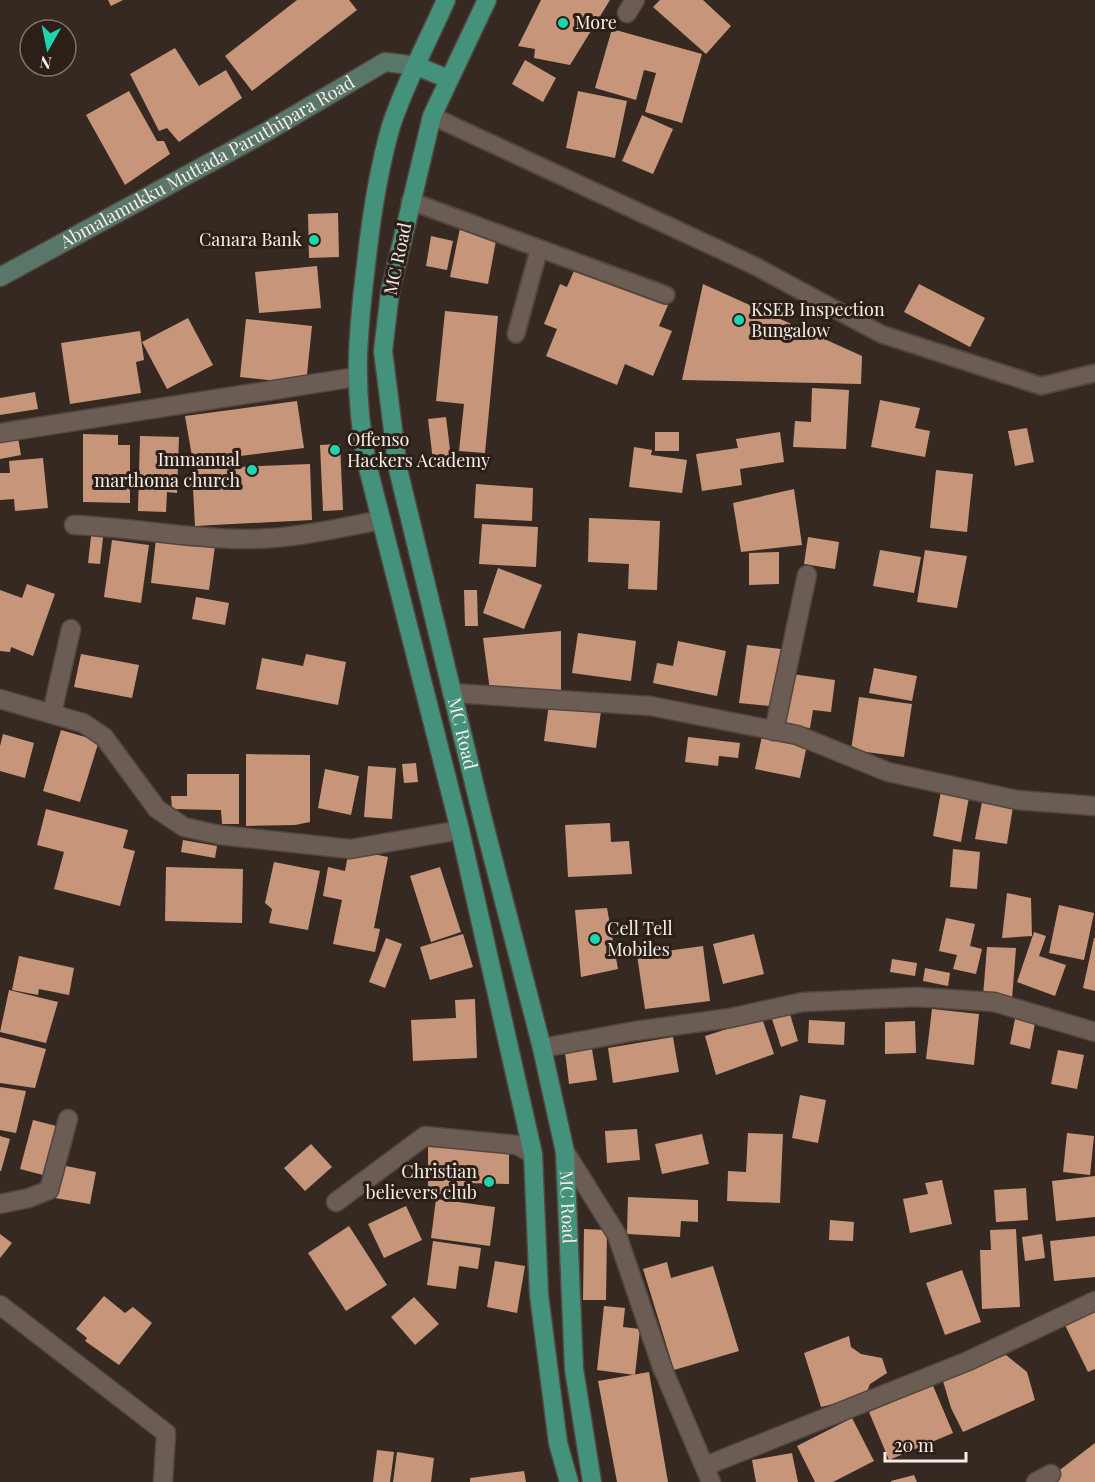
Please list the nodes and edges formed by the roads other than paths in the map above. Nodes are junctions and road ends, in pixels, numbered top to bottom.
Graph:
1 (446, 0) edge
2 (488, 0) edge
3 (417, 66) junction
4 (448, 79) junction
5 (432, 116) junction
6 (410, 201) junction
7 (539, 249) junction
8 (0, 277) edge
9 (666, 294) dead end
10 (516, 334) dead end
11 (1095, 373) edge
12 (356, 377) junction
13 (0, 433) edge
14 (381, 520) junction
15 (74, 525) dead end
16 (807, 575) dead end
17 (71, 629) dead end
18 (453, 693) junction
19 (0, 699) edge
20 (51, 713) junction
21 (774, 731) junction
22 (1095, 806) edge
23 (460, 830) junction
24 (1095, 1032) edge
25 (542, 1048) junction
26 (68, 1119) dead end
27 (565, 1152) junction
28 (533, 1154) junction
29 (336, 1202) dead end
30 (0, 1204) edge
31 (1095, 1301) edge
32 (0, 1305) edge
33 (708, 1474) edge
34 (163, 1482) edge
35 (569, 1482) edge
36 (592, 1482) edge

1 - 3 main road, MC Road
2 - 4 main road, MC Road
3 - 4 main road
3 - 8 main road, Abmalamukku Muttada Paruthipara Road
3 - 12 main road, MC Road
4 - 5 main road, MC Road
5 - 6 main road, MC Road
5 - 11 lane
6 - 7 lane
6 - 18 main road, MC Road
7 - 9 lane
7 - 10 lane
12 - 13 street
12 - 14 main road, MC Road
14 - 15 street
14 - 23 main road, MC Road
16 - 21 street
17 - 20 street
18 - 21 street
18 - 25 main road, MC Road
19 - 20 street
20 - 23 street
21 - 22 street
23 - 28 main road, MC Road
24 - 25 street
25 - 27 main road, MC Road
26 - 30 street
27 - 28 main road
27 - 33 street
27 - 36 main road, MC Road
28 - 29 street
28 - 35 main road, MC Road
31 - 33 street
32 - 34 street

